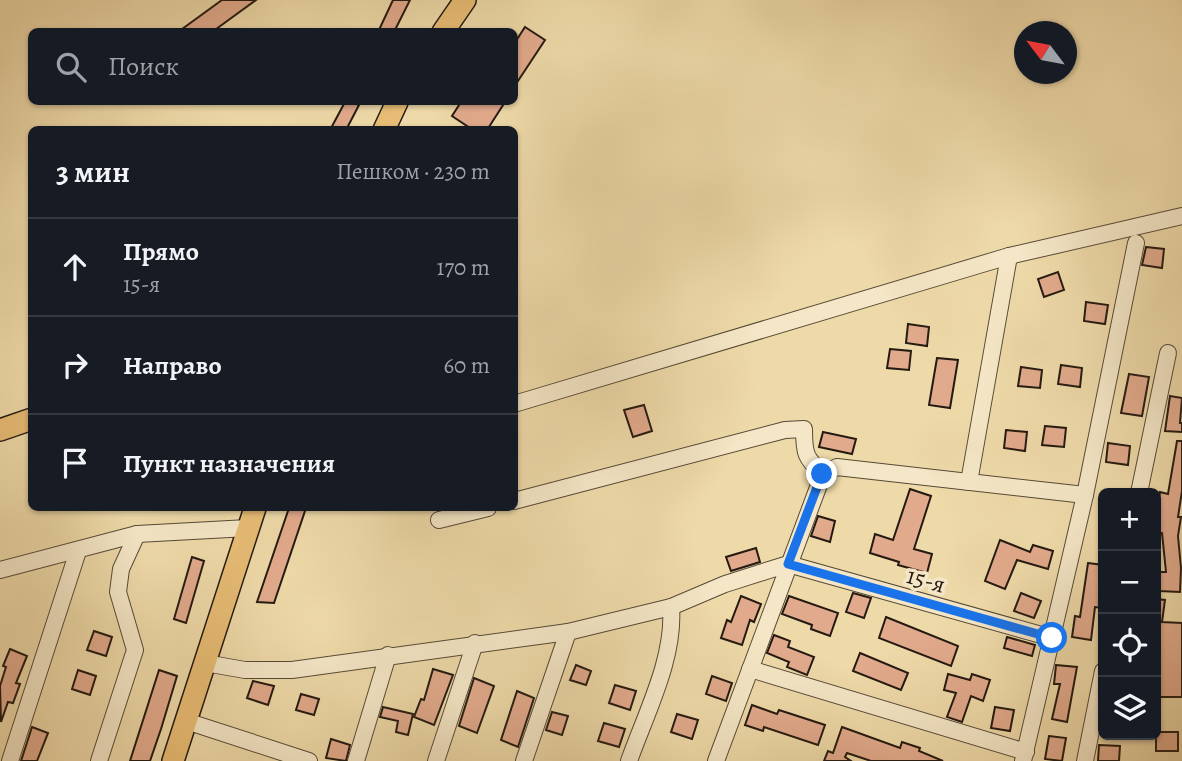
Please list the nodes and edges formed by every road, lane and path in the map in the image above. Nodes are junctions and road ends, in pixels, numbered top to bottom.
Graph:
1 (465, 0) edge
2 (446, 28) edge
3 (396, 105) edge
4 (386, 126) edge
5 (1182, 216) edge
6 (1136, 243) dead end
7 (1009, 256) junction
8 (1168, 353) dead end
9 (518, 403) edge
10 (28, 420) edge
11 (0, 430) edge
12 (822, 474) junction
13 (969, 482) junction
14 (1140, 488) edge
15 (1085, 495) junction
16 (518, 499) edge
17 (476, 511) edge
18 (251, 518) edge
19 (439, 520) dead end
20 (138, 534) junction
21 (78, 551) junction
22 (788, 564) junction
23 (0, 570) edge
24 (671, 607) junction
25 (568, 632) junction
26 (1052, 638) junction
27 (475, 643) junction
28 (388, 655) junction
29 (205, 663) junction
30 (750, 669) junction
31 (1102, 677) edge
32 (186, 721) junction
33 (1025, 756) edge
34 (10, 761) edge
35 (99, 761) edge
36 (173, 761) edge
37 (309, 761) edge
38 (356, 761) edge
39 (436, 761) edge
40 (524, 761) edge
41 (629, 761) edge
42 (716, 761) edge
43 (1085, 761) edge

1 - 2 main road
3 - 4 main road
5 - 7 street
6 - 15 street
7 - 9 street
7 - 13 street
8 - 14 street
10 - 11 main road
12 - 13 street
12 - 16 street
12 - 22 street
13 - 15 street
15 - 26 street
17 - 19 street
18 - 20 street
18 - 29 main road
20 - 21 street
20 - 35 street
21 - 23 street
21 - 34 street
22 - 24 street
22 - 26 street, 15-я
22 - 30 street
24 - 25 street
24 - 41 street
25 - 27 street
25 - 40 street
26 - 33 street
27 - 28 street
27 - 39 street
28 - 29 street
28 - 38 street
29 - 32 main road
30 - 33 street
30 - 42 street
31 - 43 street
32 - 36 main road
32 - 37 street

